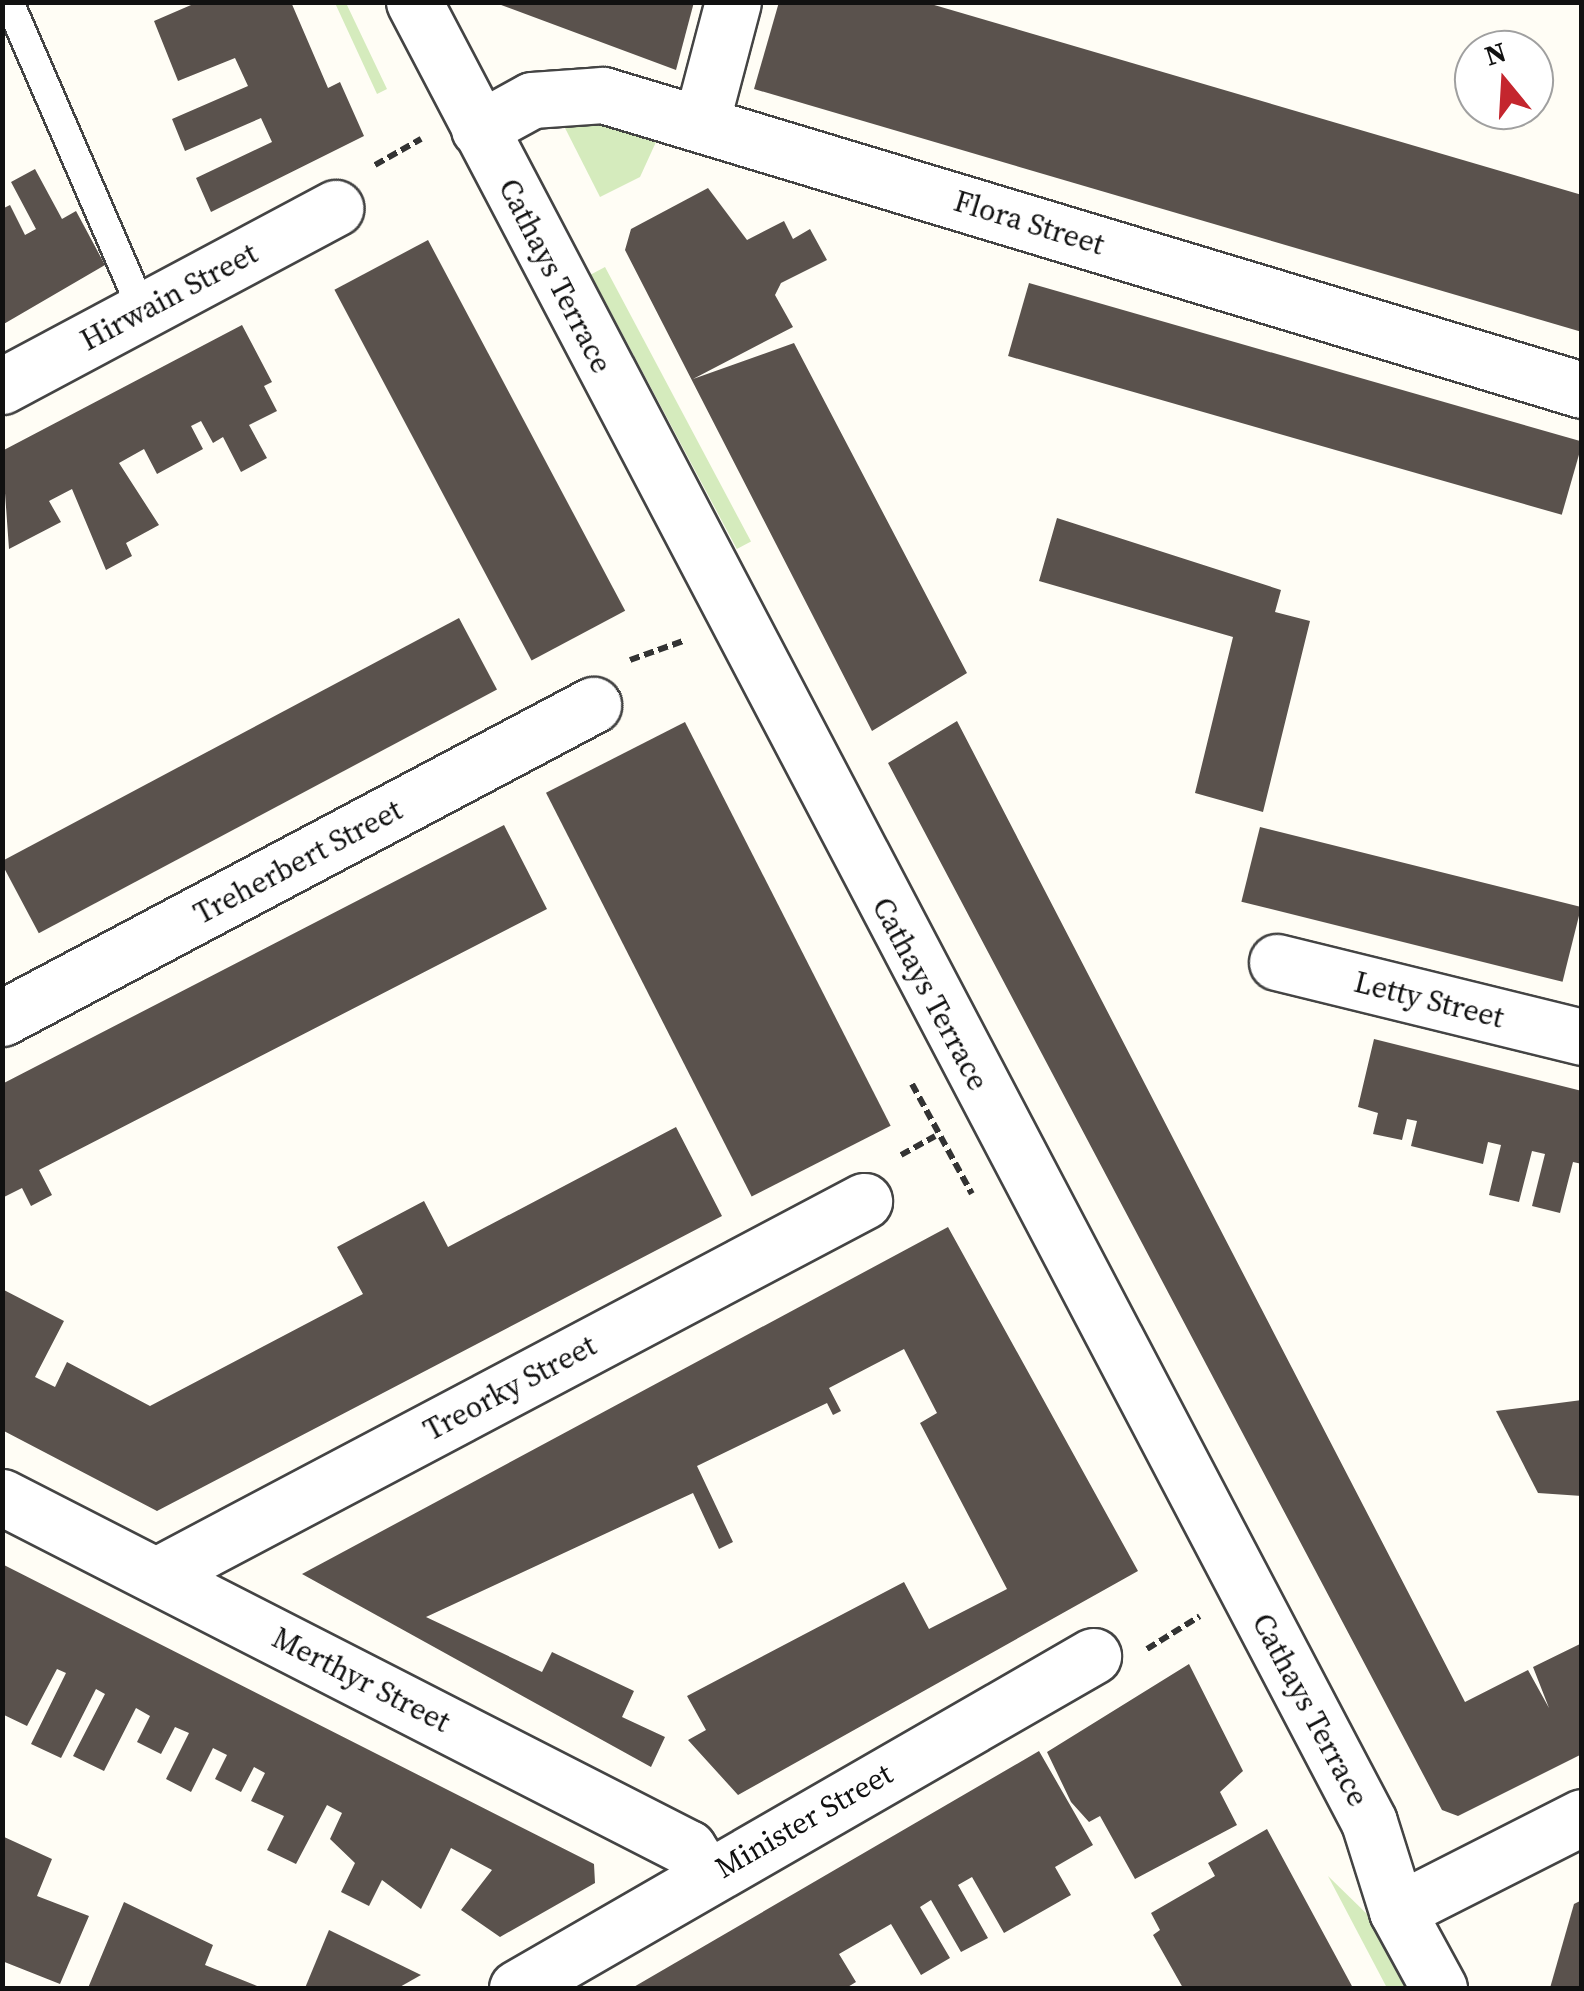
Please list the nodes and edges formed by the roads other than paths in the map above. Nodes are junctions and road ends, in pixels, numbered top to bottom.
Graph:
1 (8, 2) edge
2 (414, 2) edge
3 (733, 2) edge
4 (701, 122) junction
5 (478, 129) junction
6 (336, 208) dead end
7 (143, 311) junction
8 (2, 386) edge
9 (1582, 390) edge
10 (593, 705) dead end
11 (1277, 962) dead end
12 (2, 1018) edge
13 (1582, 1037) edge
14 (864, 1200) dead end
15 (2, 1497) edge
16 (157, 1575) junction
17 (1093, 1656) dead end
18 (1582, 1817) edge
19 (707, 1877) junction
20 (1397, 1911) junction
21 (518, 1988) edge
22 (1439, 1988) edge

1 - 7 lane
2 - 5 street, Cathays Terrace
3 - 4 street
4 - 5 street, Flora Street
4 - 9 street, Flora Street
5 - 20 street, Cathays Terrace
6 - 7 street, Hirwain Street
7 - 8 street, Hirwain Street
10 - 12 street, Treherbert Street
11 - 13 street, Letty Street
14 - 16 street, Treorky Street
15 - 16 street, Merthyr Street
16 - 19 street, Merthyr Street
17 - 19 street, Minister Street
18 - 20 street
19 - 21 street, Minister Street
20 - 22 street, Cathays Terrace

